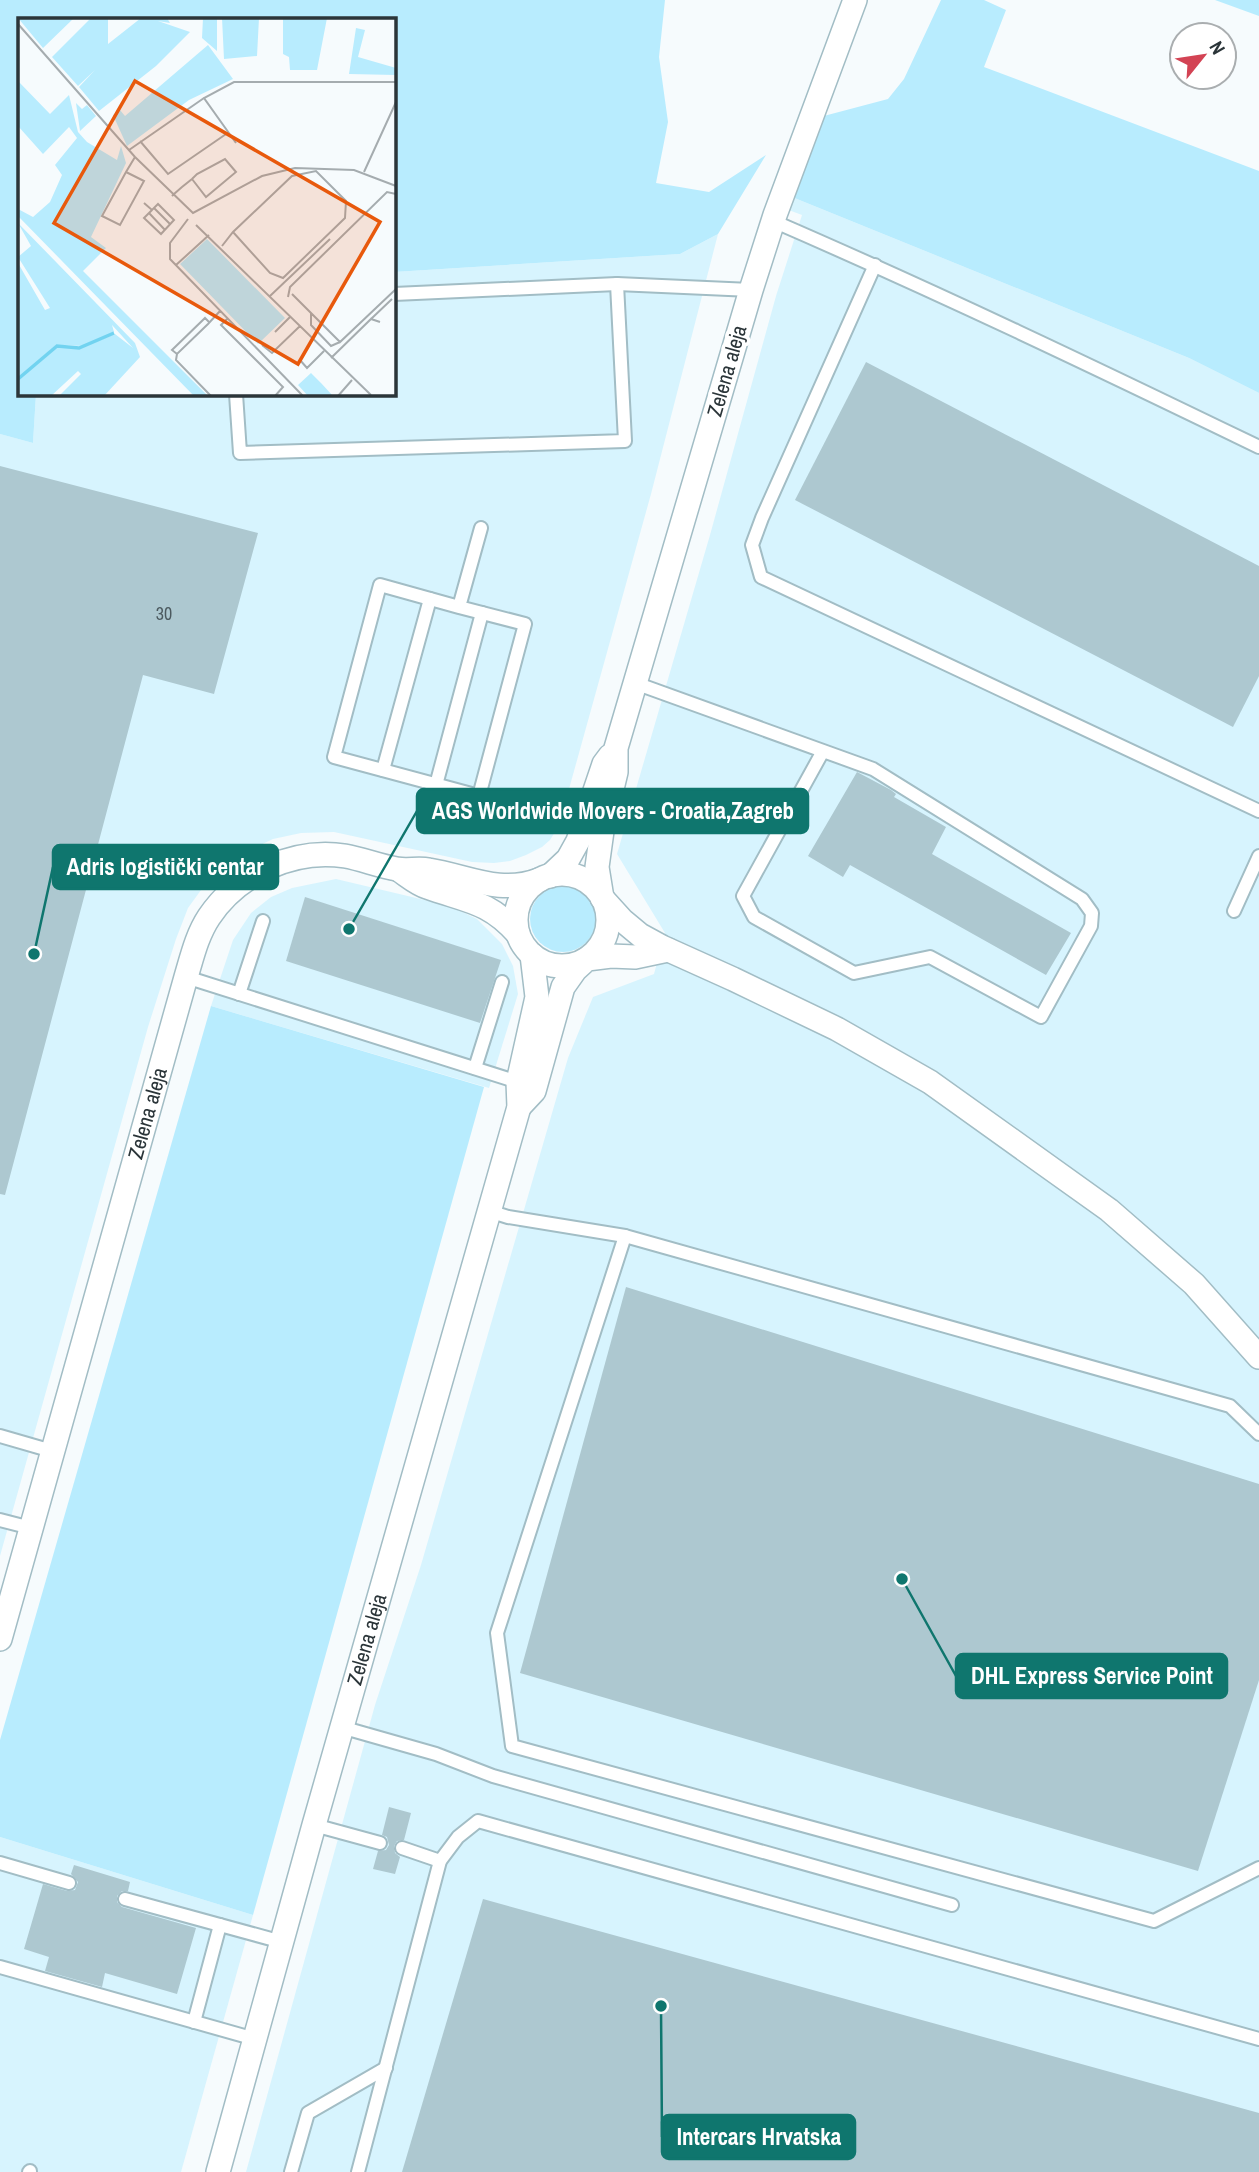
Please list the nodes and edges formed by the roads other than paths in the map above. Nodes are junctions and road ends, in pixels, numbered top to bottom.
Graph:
1 (855, 0) edge
2 (773, 221) junction
3 (875, 265) junction
4 (617, 284) junction
5 (751, 290) junction
6 (396, 294) edge
7 (236, 396) edge
8 (1259, 447) edge
9 (481, 528) dead end
10 (430, 599) junction
11 (459, 607) junction
12 (481, 613) junction
13 (635, 683) junction
14 (616, 748) junction
15 (823, 751) junction
16 (383, 770) junction
17 (436, 785) junction
18 (1259, 811) edge
19 (1259, 856) edge
20 (399, 870) junction
21 (545, 878) junction
22 (602, 898) junction
23 (1234, 911) dead end
24 (263, 921) dead end
25 (518, 934) junction
26 (668, 950) junction
27 (532, 955) junction
28 (587, 959) junction
29 (186, 977) junction
30 (502, 982) dead end
31 (239, 994) junction
32 (475, 1068) junction
33 (519, 1082) junction
34 (519, 1107) junction
35 (489, 1211) junction
36 (625, 1236) junction
37 (1259, 1357) edge
38 (1259, 1434) edge
39 (0, 1436) edge
40 (52, 1451) junction
41 (0, 1520) edge
42 (31, 1528) junction
43 (0, 1639) edge
44 (341, 1727) junction
45 (313, 1825) junction
46 (380, 1843) dead end
47 (402, 1849) dead end
48 (440, 1861) junction
49 (0, 1863) edge
50 (1259, 1868) edge
51 (69, 1882) dead end
52 (125, 1899) dead end
53 (952, 1905) dead end
54 (220, 1925) junction
55 (282, 1942) junction
56 (0, 1967) edge
57 (194, 2022) junction
58 (255, 2039) junction
59 (1259, 2039) edge
60 (386, 2068) junction
61 (218, 2172) edge
62 (291, 2172) edge
63 (358, 2172) edge

1 - 2 street, Zelena aleja
2 - 3 lane
2 - 5 street, Zelena aleja
3 - 8 lane
3 - 18 lane
4 - 5 lane
4 - 6 lane
4 - 7 lane
5 - 13 street, Zelena aleja
9 - 11 lane
10 - 11 lane
10 - 16 lane
10 - 16 lane
11 - 12 lane
12 - 17 lane
12 - 17 lane
13 - 14 street, Zelena aleja
13 - 15 lane
14 - 21 street, Zelena aleja
14 - 22 street, Zelena aleja
15 - 15 lane
16 - 17 lane
19 - 23 lane
20 - 21 street, Zelena aleja
20 - 25 street, Zelena aleja
20 - 29 street, Zelena aleja
21 - 22 street, Zelena aleja
21 - 25 street, Zelena aleja
22 - 26 street
22 - 28 street, Zelena aleja
24 - 31 lane
25 - 27 street, Zelena aleja
26 - 28 street
26 - 37 street
27 - 28 street
27 - 33 street, Zelena aleja
28 - 34 street, Zelena aleja
29 - 31 lane
29 - 40 street, Zelena aleja
30 - 32 lane
31 - 32 lane
32 - 33 lane
33 - 34 street, Zelena aleja
34 - 35 street, Zelena aleja
35 - 36 lane
35 - 44 street, Zelena aleja
36 - 38 lane
36 - 50 lane
39 - 40 lane
40 - 42 street, Zelena aleja
41 - 42 lane
42 - 43 street, Zelena aleja
44 - 45 street, Zelena aleja
44 - 53 lane
45 - 46 lane
45 - 55 street, Zelena aleja
47 - 48 lane
48 - 59 lane
48 - 60 lane
49 - 51 lane
52 - 54 lane
54 - 55 lane
54 - 57 lane
55 - 58 street, Zelena aleja
56 - 57 lane
57 - 58 lane
58 - 61 street, Zelena aleja
60 - 62 lane
60 - 63 lane

